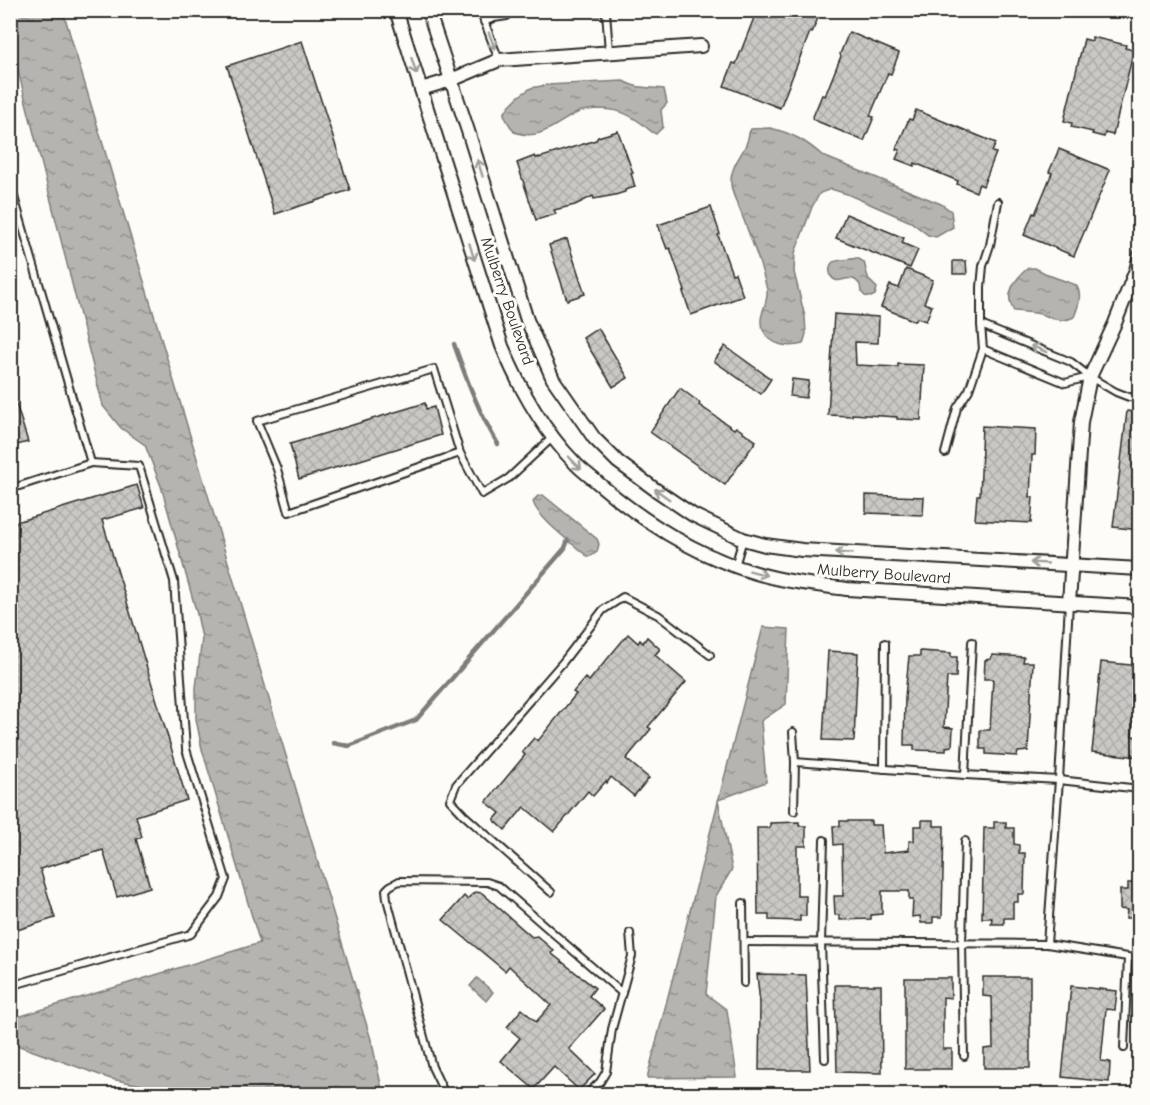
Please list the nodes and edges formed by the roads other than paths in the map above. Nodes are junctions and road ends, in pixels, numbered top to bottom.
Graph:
1 (396, 10) edge
2 (428, 10) edge
3 (480, 10) edge
4 (576, 12) edge
5 (507, 16) dead end
6 (484, 22) junction
7 (701, 46) dead end
8 (609, 52) junction
9 (499, 60) junction
10 (451, 80) junction
11 (421, 89) junction
12 (10, 183) edge
13 (998, 202) dead end
14 (1140, 255) edge
15 (981, 326) junction
16 (983, 349) junction
17 (1090, 377) junction
18 (1140, 398) edge
19 (553, 437) junction
20 (460, 453) junction
21 (945, 453) dead end
22 (91, 463) junction
23 (10, 489) edge
24 (743, 539) junction
25 (1072, 565) junction
26 (735, 566) junction
27 (1140, 569) edge
28 (1069, 603) junction
29 (1140, 607) edge
30 (972, 642) dead end
31 (885, 643) dead end
32 (710, 655) dead end
33 (793, 732) dead end
34 (795, 762) junction
35 (884, 769) junction
36 (964, 775) junction
37 (1059, 780) junction
38 (1140, 789) edge
39 (794, 810) dead end
40 (824, 840) dead end
41 (965, 841) dead end
42 (551, 892) dead end
43 (743, 903) dead end
44 (630, 933) dead end
45 (744, 942) junction
46 (821, 943) junction
47 (962, 943) junction
48 (1047, 944) junction
49 (1128, 958) junction
50 (1140, 959) edge
51 (744, 983) dead end
52 (10, 986) edge
53 (622, 993) junction
54 (1124, 1048) dead end
55 (964, 1056) dead end
56 (825, 1059) dead end
57 (447, 1095) edge
58 (584, 1095) edge

1 -> 11 street, Mulberry Boulevard
2 - 10 street, Mulberry Boulevard
3 - 6 lane
4 - 8 lane
5 - 6 lane
6 -> 9 lane
7 - 8 street
8 - 9 street
9 - 10 street
10 - 11 street
24 -> 10 street, Mulberry Boulevard
11 -> 19 street, Mulberry Boulevard
12 - 22 lane
13 - 15 lane
14 - 17 street
15 - 16 lane
17 -> 15 lane
16 - 17 lane
16 - 21 lane
17 - 18 lane
17 - 25 street
19 - 20 lane
19 -> 26 street, Mulberry Boulevard
20 - 20 lane
22 - 23 lane
22 - 52 lane
25 -> 24 street, Mulberry Boulevard
24 - 26 lane
25 - 27 street, Mulberry Boulevard
25 - 28 street
26 -> 28 street, Mulberry Boulevard
28 - 29 street, Mulberry Boulevard
28 - 37 lane
30 - 36 lane
31 - 35 lane
32 - 42 lane
33 - 34 lane
34 - 35 lane
34 - 39 lane
35 - 36 lane
36 - 37 lane
37 - 38 lane
37 - 48 lane
40 - 46 lane
41 - 47 lane
43 - 45 lane
44 - 53 lane
45 - 46 lane
45 - 51 lane
46 - 47 lane
46 - 56 lane
47 - 48 lane
47 - 55 lane
48 - 49 lane
49 - 50 lane
49 - 54 lane
53 - 57 lane
53 - 58 lane

